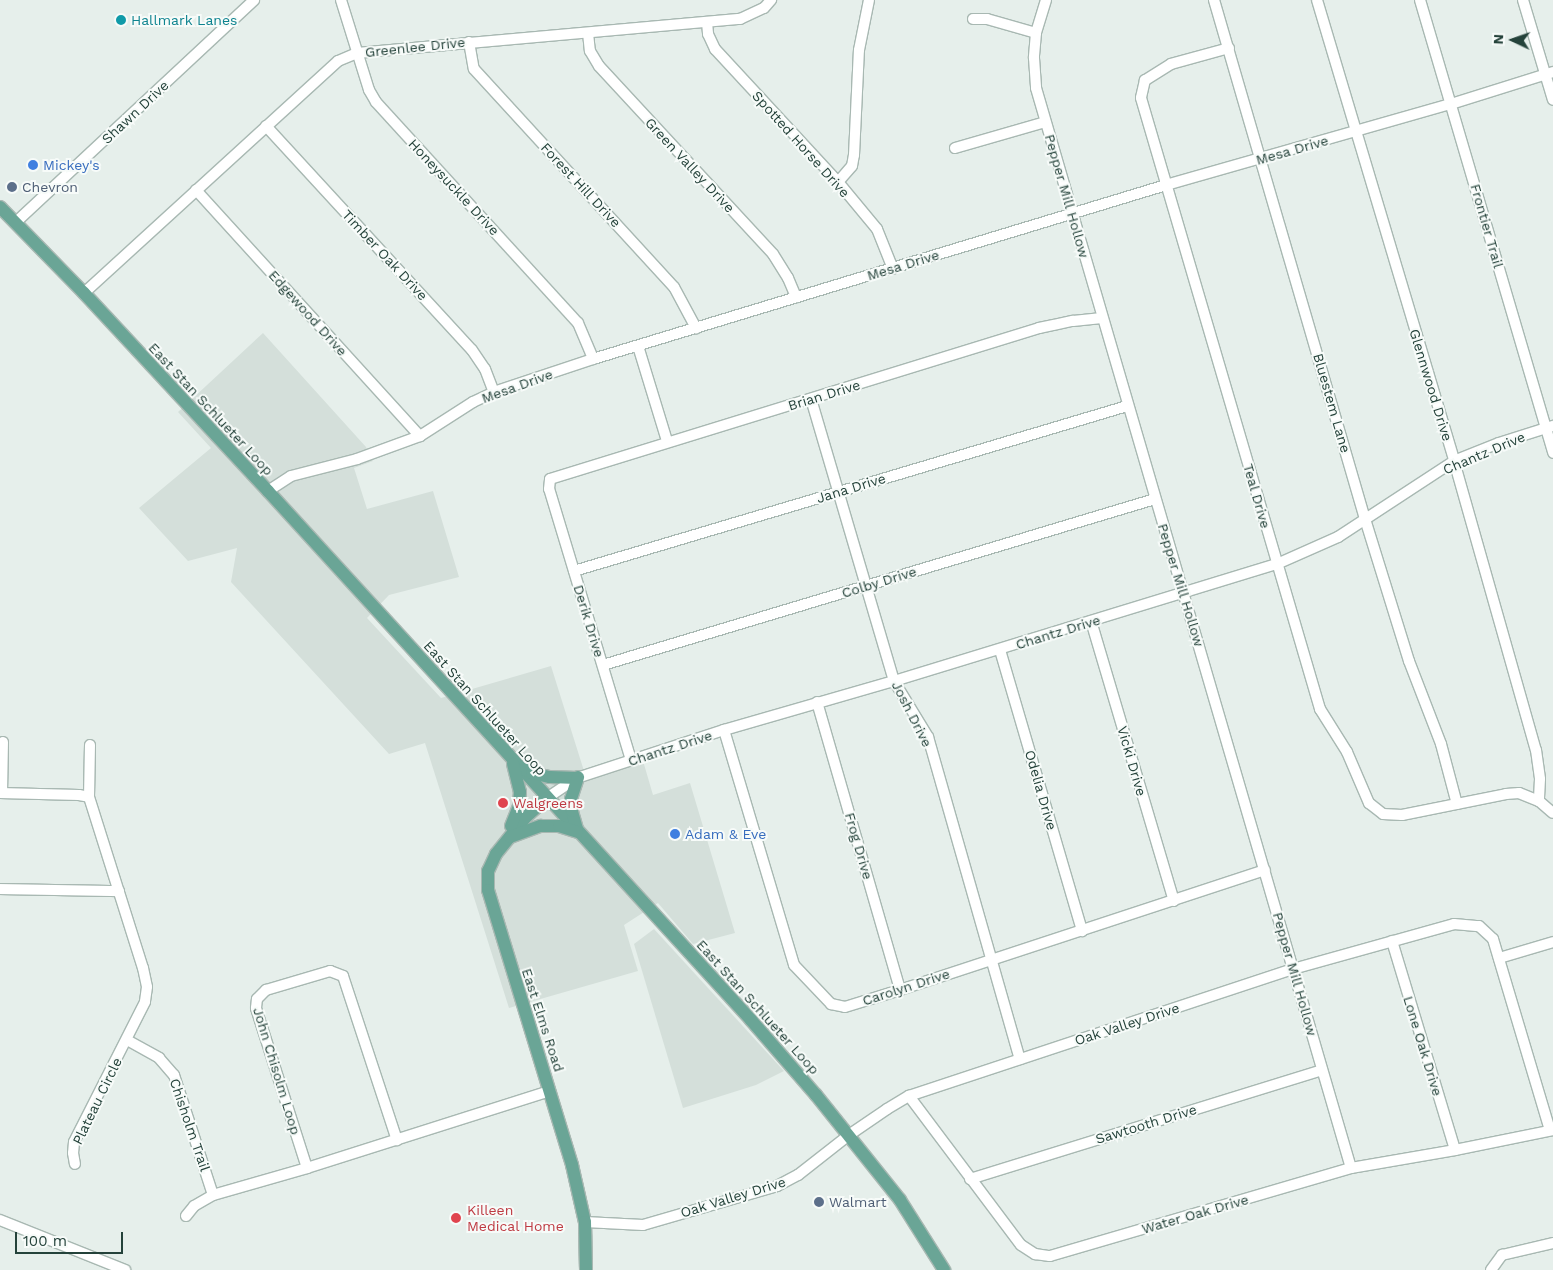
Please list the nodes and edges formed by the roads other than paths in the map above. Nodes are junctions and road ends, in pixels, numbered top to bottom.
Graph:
1 (254, 0) edge
2 (341, 0) edge
3 (771, 0) edge
4 (869, 0) edge
5 (1046, 0) edge
6 (1214, 0) edge
7 (1317, 0) edge
8 (1420, 0) edge
9 (1523, 0) edge
10 (973, 19) dead end
11 (707, 22) junction
12 (588, 33) junction
13 (1036, 33) junction
14 (469, 42) junction
15 (1229, 48) junction
16 (357, 53) junction
17 (1549, 73) edge
18 (1553, 100) edge
19 (1451, 104) junction
20 (1045, 122) junction
21 (266, 126) junction
22 (1356, 132) junction
23 (955, 148) dead end
24 (1262, 158) junction
25 (838, 182) junction
26 (1166, 185) junction
27 (196, 190) junction
28 (0, 207) edge
29 (1072, 215) junction
30 (15, 223) junction
31 (893, 269) junction
32 (84, 293) junction
33 (796, 297) junction
34 (1102, 318) junction
35 (696, 328) junction
36 (638, 346) junction
37 (593, 359) junction
38 (494, 392) junction
39 (811, 399) junction
40 (1127, 406) junction
41 (1549, 427) edge
42 (420, 436) junction
43 (667, 441) junction
44 (1553, 453) edge
45 (1454, 461) junction
46 (549, 482) joint
47 (268, 491) junction
48 (838, 492) junction
49 (1155, 499) junction
50 (1365, 519) junction
51 (1277, 564) junction
52 (574, 571) junction
53 (866, 586) junction
54 (1183, 593) junction
55 (1091, 621) junction
56 (1000, 650) junction
57 (603, 665) junction
58 (894, 681) junction
59 (817, 702) junction
60 (724, 730) junction
61 (3, 742) dead end
62 (90, 745) dead end
63 (631, 760) junction
64 (515, 764) junction
65 (578, 778) junction
66 (1, 793) edge
67 (89, 797) junction
68 (547, 798) junction
69 (1539, 801) junction
70 (1457, 804) junction
71 (1553, 813) edge
72 (577, 832) junction
73 (507, 838) junction
74 (1265, 870) junction
75 (0, 889) edge
76 (119, 891) junction
77 (1174, 901) junction
78 (1082, 931) junction
79 (1392, 941) junction
80 (1553, 942) edge
81 (1500, 958) junction
82 (992, 959) junction
83 (1293, 969) junction
84 (900, 990) junction
85 (127, 1040) junction
86 (1020, 1059) junction
87 (1322, 1070) junction
88 (550, 1091) junction
89 (909, 1096) junction
90 (1551, 1130) edge
91 (849, 1135) junction
92 (397, 1140) junction
93 (1455, 1150) junction
94 (75, 1164) dead end
95 (307, 1168) junction
96 (1351, 1168) junction
97 (970, 1179) junction
98 (213, 1195) junction
99 (186, 1216) dead end
100 (0, 1220) edge
101 (586, 1222) junction
102 (1553, 1243) edge
103 (125, 1270) edge
104 (586, 1270) edge
105 (944, 1270) edge
106 (1491, 1270) edge

1 - 30 street, Shawn Drive
2 - 16 street, Honeysuckle Drive
3 - 11 street, Greenlee Drive
4 - 25 street
5 - 13 street, Pepper Mill Hollow
6 - 15 street, Bluestem Lane
7 - 22 street, Glennwood Drive
8 - 19 street, Frontier Trail
9 - 17 street
10 - 13 street
11 - 12 street, Greenlee Drive
11 - 25 street, Spotted Horse Drive
12 - 14 street, Greenlee Drive
12 - 33 street, Green Valley Drive
13 - 20 street, Pepper Mill Hollow
14 - 16 street, Greenlee Drive
14 - 35 street, Forest Hill Drive
15 - 24 street, Bluestem Lane
15 - 26 street, Teal Drive
16 - 21 street, Greenlee Drive
16 - 37 street, Honeysuckle Drive
17 - 18 street
17 - 19 street, Mesa Drive
19 - 22 street, Mesa Drive
19 - 41 street, Frontier Trail
20 - 23 street
20 - 29 street, Pepper Mill Hollow
21 - 27 street, Greenlee Drive
21 - 38 street, Timber Oak Drive
22 - 24 street, Mesa Drive
22 - 45 street, Glennwood Drive
24 - 26 street, Mesa Drive
24 - 50 street, Bluestem Lane
25 - 31 street, Spotted Horse Drive
26 - 29 street, Mesa Drive
26 - 51 street, Teal Drive
27 - 32 street, Greenlee Drive
27 - 42 street, Edgewood Drive
28 - 30 main road, East Stan Schlueter Loop
29 - 31 street, Mesa Drive
29 - 34 street, Pepper Mill Hollow
30 - 32 main road, East Stan Schlueter Loop
31 - 33 street, Mesa Drive
32 - 47 main road, East Stan Schlueter Loop
33 - 35 street, Mesa Drive
34 - 39 street, Brian Drive
34 - 40 street, Pepper Mill Hollow
35 - 36 street, Mesa Drive
36 - 37 street, Mesa Drive
36 - 43 street
37 - 38 street, Mesa Drive
38 - 42 street, Mesa Drive
39 - 43 street, Brian Drive
39 - 48 street, Josh Drive
40 - 48 street, Jana Drive
40 - 49 street, Pepper Mill Hollow
41 - 44 street, Frontier Trail
41 - 45 street, Chantz Drive
42 - 47 street, Mesa Drive
43 - 46 street, Brian Drive
45 - 50 street, Chantz Drive
45 - 69 street, Glennwood Drive
46 - 52 street, Derik Drive
47 - 64 main road, East Stan Schlueter Loop
48 - 52 street, Jana Drive
48 - 53 street, Josh Drive
49 - 53 street, Colby Drive
49 - 54 street, Pepper Mill Hollow
50 - 51 street, Chantz Drive
50 - 70 street, Bluestem Lane
51 - 54 street, Chantz Drive
51 - 70 street, Teal Drive
52 - 57 street, Derik Drive
53 - 57 street, Colby Drive
53 - 58 street, Josh Drive
54 - 55 street, Chantz Drive
54 - 74 street, Pepper Mill Hollow
55 - 56 street, Chantz Drive
55 - 77 street, Vicki Drive
56 - 58 street, Chantz Drive
56 - 78 street, Odelia Drive
57 - 63 street, Derik Drive
58 - 59 street, Chantz Drive
58 - 82 street, Josh Drive
59 - 60 street, Chantz Drive
59 - 84 street, Frog Drive
60 - 63 street, Chantz Drive
60 - 84 street, Carolyn Drive
61 - 66 street
62 - 67 street
63 - 65 street, Chantz Drive
64 - 65 main road
64 - 68 main road, East Stan Schlueter Loop
64 - 73 main road
65 - 68 street, Chantz Drive
65 - 72 main road
66 - 67 street
67 - 76 street
68 - 72 main road, East Stan Schlueter Loop
68 - 73 main road, East Elms Road
69 - 70 street, Teal Drive
69 - 71 street, Teal Drive
72 - 73 main road
72 - 91 main road, East Stan Schlueter Loop
73 - 88 main road, East Elms Road
74 - 77 street, Carolyn Drive
74 - 83 street, Pepper Mill Hollow
75 - 76 street
76 - 85 street
77 - 78 street, Carolyn Drive
78 - 82 street, Carolyn Drive
79 - 81 street, Oak Valley Drive
79 - 83 street, Oak Valley Drive
79 - 93 street, Lone Oak Drive
80 - 81 street
81 - 90 street, Oak Valley Drive
82 - 84 street, Carolyn Drive
82 - 86 street, Josh Drive
83 - 86 street, Oak Valley Drive
83 - 87 street, Pepper Mill Hollow
85 - 94 street, Plateau Circle
85 - 98 street, Chisholm Trail
86 - 89 street, Oak Valley Drive
87 - 96 street, Pepper Mill Hollow
87 - 97 street, Sawtooth Drive
88 - 92 street
88 - 101 main road, East Elms Road
89 - 91 street, Oak Valley Drive
89 - 97 street, Water Oak Drive
90 - 93 street, Water Oak Drive
91 - 101 street, Oak Valley Drive
91 - 105 main road, East Stan Schlueter Loop
92 - 95 street
92 - 95 street, John Chisolm Loop
93 - 96 street, Water Oak Drive
95 - 98 street
96 - 97 street, Water Oak Drive
98 - 99 street
100 - 103 street
101 - 104 main road, East Elms Road
102 - 106 street

